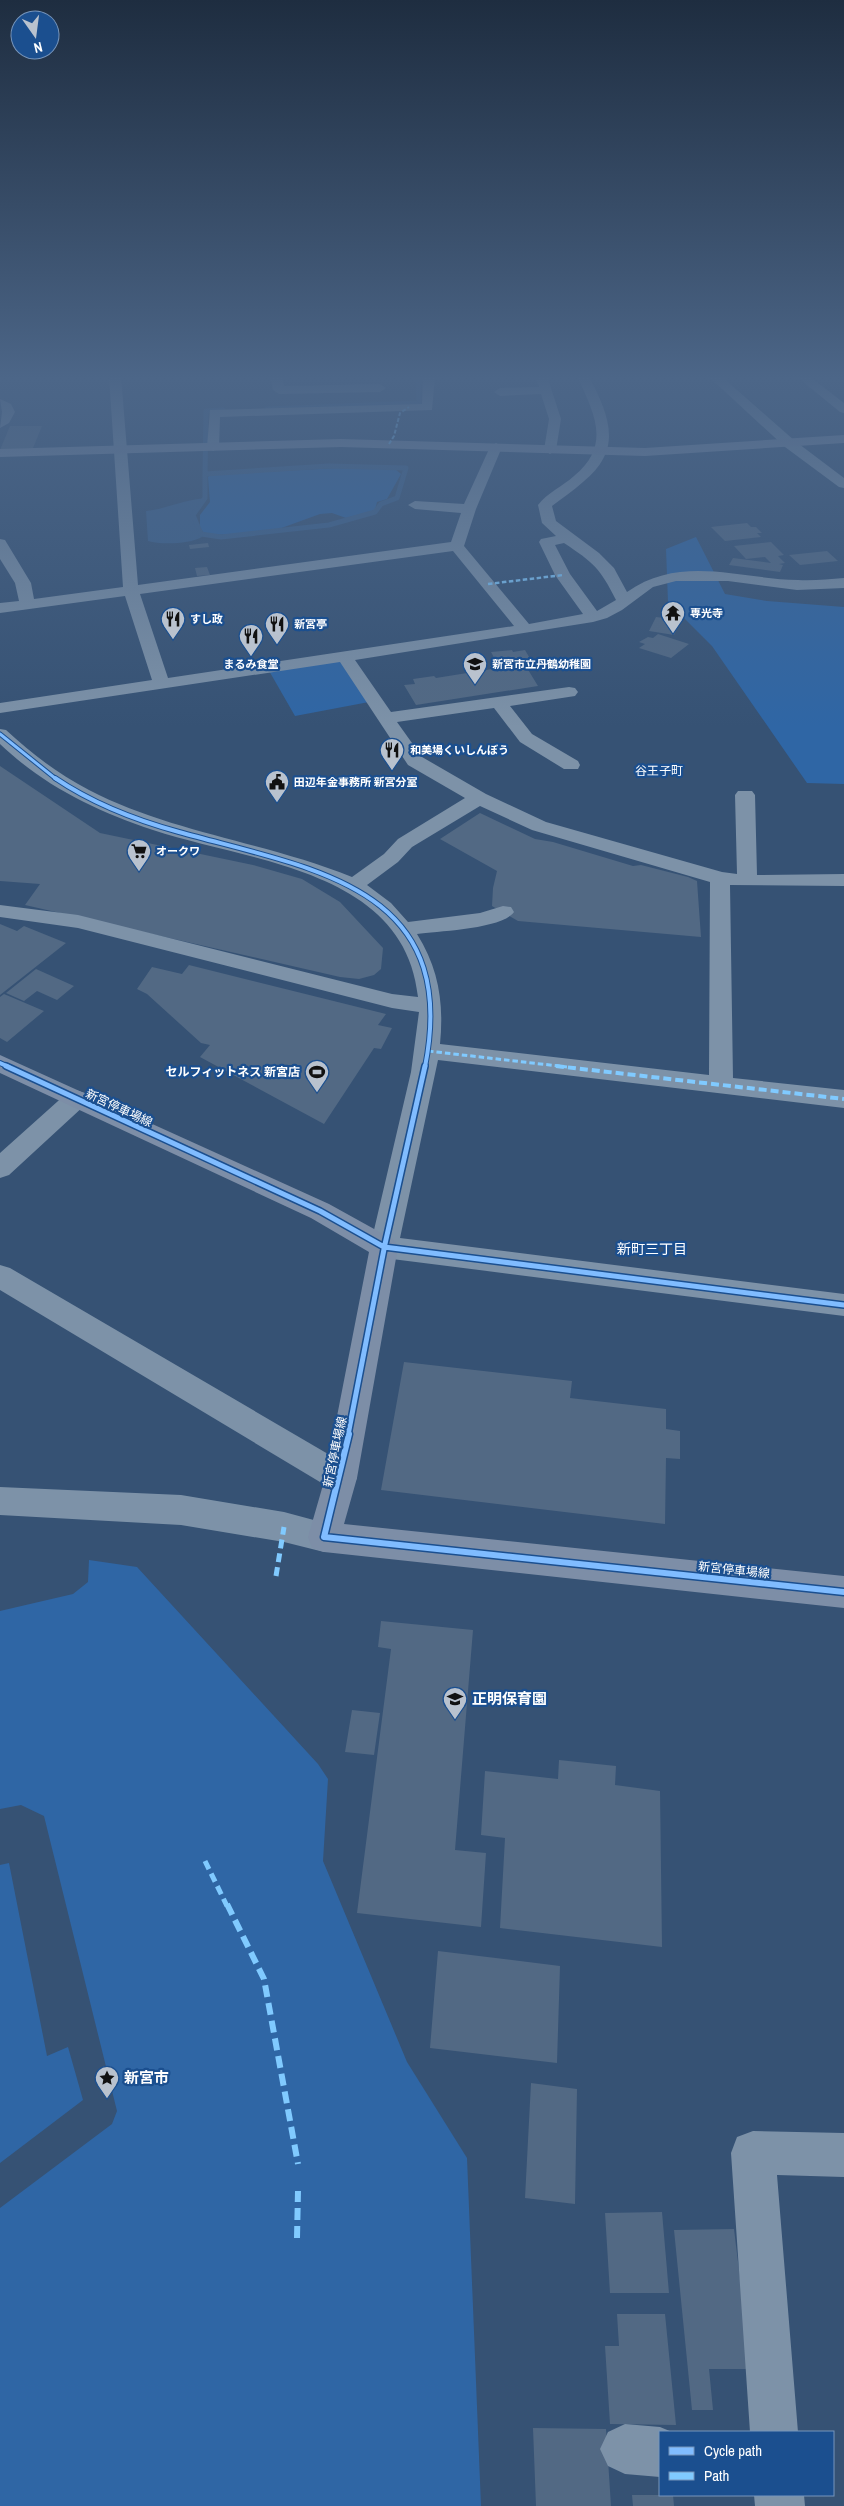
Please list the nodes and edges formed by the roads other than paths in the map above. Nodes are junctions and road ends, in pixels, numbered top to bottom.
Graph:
1 (125, 493) edge
2 (476, 493) edge
3 (561, 493) edge
4 (415, 505) dead end
5 (469, 509) junction
6 (567, 538) junction
7 (457, 546) junction
8 (2, 552) edge
9 (844, 583) edge
10 (131, 590) junction
11 (624, 601) junction
12 (27, 604) junction
13 (0, 608) edge
14 (593, 617) junction
15 (524, 628) junction
16 (344, 656) junction
17 (161, 683) junction
18 (569, 692) dead end
19 (498, 702) junction
20 (0, 708) edge
21 (386, 718) junction
22 (0, 734) edge
23 (571, 765) dead end
24 (745, 796) dead end
25 (479, 798) junction
26 (720, 878) junction
27 (844, 880) edge
28 (747, 881) junction
29 (352, 886) junction
30 (0, 910) edge
31 (504, 912) dead end
32 (403, 929) junction
33 (430, 1006) junction
34 (428, 1051) junction
35 (0, 1063) edge
36 (721, 1085) junction
37 (76, 1099) junction
38 (844, 1099) edge
39 (0, 1168) edge
40 (384, 1247) junction
41 (0, 1276) edge
42 (844, 1305) edge
43 (341, 1478) junction
44 (0, 1501) edge
45 (324, 1536) junction
46 (844, 1592) edge
47 (844, 2155) edge
48 (774, 2431) edge

1 - 10 street
2 - 5 street
3 - 6 street
4 - 5 street
5 - 7 street
6 - 11 street
6 - 14 street
7 - 10 street
7 - 15 street
8 - 12 street
9 - 11 street
10 - 12 street
10 - 17 street
11 - 14 street
12 - 13 street
14 - 15 street
15 - 16 street
16 - 17 street
16 - 21 street
17 - 20 street
18 - 19 street
19 - 21 street
19 - 23 street
21 - 25 street
22 - 29 street
24 - 28 street
25 - 26 street
25 - 29 street
26 - 28 street
26 - 36 street
27 - 28 street
29 - 32 street
30 - 33 street
31 - 32 street
32 - 33 street
33 - 34 street
34 - 36 street
34 - 40 street
35 - 37 main road, 新宮停車場線
36 - 38 street
37 - 39 street
37 - 40 main road, 新宮停車場線
40 - 42 street
40 - 43 main road, 新宮停車場線
41 - 43 street
43 - 45 main road, 新宮停車場線
44 - 45 street
45 - 46 main road, 新宮停車場線
47 - 48 street

